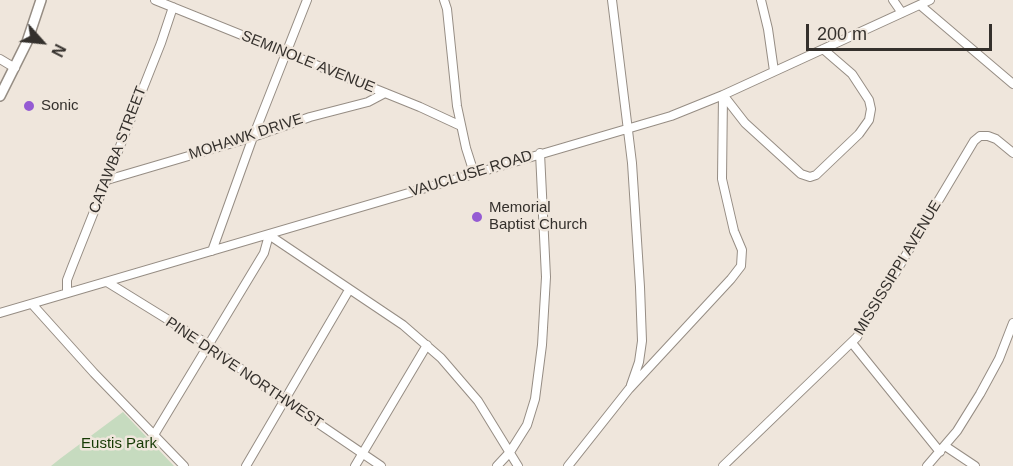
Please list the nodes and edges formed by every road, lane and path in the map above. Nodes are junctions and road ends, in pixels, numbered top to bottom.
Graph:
1 (41, 0) edge
2 (155, 0) edge
3 (307, 0) edge
4 (612, 0) edge
5 (760, 0) edge
6 (893, 0) edge
7 (930, 0) edge
8 (447, 1) edge
9 (920, 5) junction
10 (173, 7) junction
11 (902, 13) junction
12 (823, 49) junction
13 (285, 53) junction
14 (0, 59) edge
15 (15, 68) junction
16 (774, 71) junction
17 (1013, 84) edge
18 (385, 93) junction
19 (723, 95) junction
20 (0, 96) edge
21 (461, 126) junction
22 (628, 129) junction
23 (253, 137) junction
24 (540, 153) junction
25 (1013, 153) edge
26 (474, 173) junction
27 (106, 180) junction
28 (269, 235) junction
29 (212, 251) junction
30 (107, 282) junction
31 (349, 290) junction
32 (68, 294) junction
33 (32, 304) junction
34 (0, 313) edge
35 (1013, 323) edge
36 (852, 343) junction
37 (209, 345) junction
38 (427, 345) junction
39 (629, 389) junction
40 (284, 400) junction
41 (154, 435) junction
42 (943, 449) junction
43 (510, 452) junction
44 (363, 453) junction
45 (184, 466) edge
46 (246, 466) edge
47 (355, 466) edge
48 (381, 466) edge
49 (497, 466) edge
50 (518, 466) edge
51 (568, 466) edge
52 (723, 466) edge
53 (927, 466) edge
54 (975, 466) edge

1 - 15 main road
2 - 10 street, SEMINOLE AVENUE
3 - 13 street
4 - 22 street
5 - 16 street
6 - 11 street
7 - 9 street, VAUCLUSE ROAD
8 - 21 street
9 - 11 street, VAUCLUSE ROAD
9 - 17 street
10 - 13 street, SEMINOLE AVENUE
10 - 27 street, CATAWBA STREET
11 - 12 street, VAUCLUSE ROAD
12 - 16 street, VAUCLUSE ROAD
12 - 19 street
13 - 18 street, SEMINOLE AVENUE
13 - 23 street
14 - 15 street
15 - 20 main road
16 - 19 street, VAUCLUSE ROAD
18 - 21 street, SEMINOLE AVENUE
18 - 23 street, MOHAWK DRIVE
19 - 22 street, VAUCLUSE ROAD
19 - 39 street
21 - 26 street
22 - 24 street, VAUCLUSE ROAD
22 - 39 street
23 - 27 street, MOHAWK DRIVE
23 - 29 street
24 - 26 street, VAUCLUSE ROAD
24 - 43 street
25 - 36 street, MISSISSIPPI AVENUE
26 - 28 street, VAUCLUSE ROAD
27 - 32 street, CATAWBA STREET
28 - 29 street, VAUCLUSE ROAD
28 - 31 street
28 - 37 street
29 - 30 street, VAUCLUSE ROAD
30 - 32 street, VAUCLUSE ROAD
30 - 37 street, PINE DRIVE NORTHWEST
31 - 38 street
31 - 40 street
32 - 33 street, VAUCLUSE ROAD
33 - 34 street, VAUCLUSE ROAD
33 - 41 street
35 - 42 street
36 - 42 street
36 - 52 street, MISSISSIPPI AVENUE
37 - 40 street, PINE DRIVE NORTHWEST
37 - 41 street
38 - 43 street
38 - 44 street
39 - 51 street
40 - 44 street, PINE DRIVE NORTHWEST
40 - 46 street
41 - 45 street
42 - 53 street
42 - 54 street
43 - 49 street
43 - 50 street
44 - 47 street
44 - 48 street, PINE DRIVE NORTHWEST

